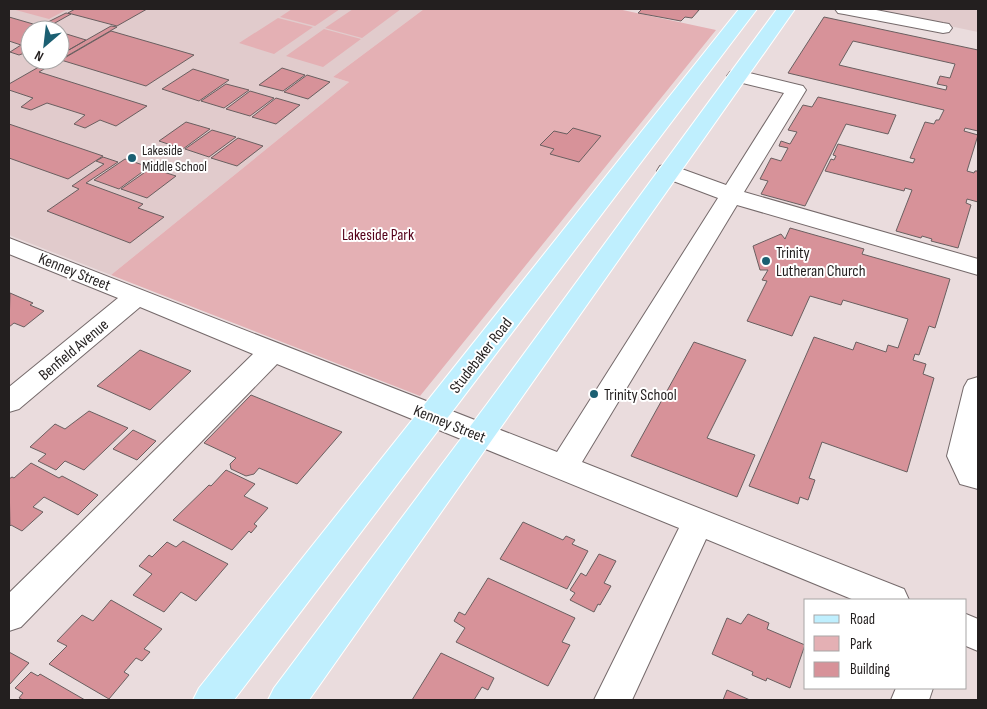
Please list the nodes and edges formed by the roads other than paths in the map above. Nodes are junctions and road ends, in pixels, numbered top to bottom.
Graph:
1 (748, 9) edge
2 (786, 9) edge
3 (844, 9) edge
4 (942, 28) dead end
5 (737, 76) junction
6 (668, 171) junction
7 (732, 196) junction
8 (9, 245) edge
9 (978, 267) edge
10 (137, 296) junction
11 (273, 351) junction
12 (978, 387) edge
13 (9, 402) edge
14 (434, 416) junction
15 (480, 435) junction
16 (563, 468) junction
17 (978, 477) edge
18 (698, 522) junction
19 (890, 599) edge
20 (9, 616) edge
21 (212, 700) edge
22 (287, 700) edge
23 (613, 700) edge

1 - 14 main road, Studebaker Road
2 - 5 main road
3 - 4 street
5 - 6 main road
5 - 7 street
6 - 7 street
6 - 15 main road
7 - 9 street
7 - 16 street
8 - 10 street, Kenney Street
10 - 11 street, Kenney Street
10 - 13 street, Benfield Avenue
11 - 14 street, Kenney Street
11 - 20 street
12 - 17 street
14 - 15 street, Kenney Street
14 - 21 main road, Studebaker Road
15 - 16 street, Kenney Street
15 - 22 main road
16 - 18 street, Kenney Street
18 - 19 street, Kenney Street
18 - 23 street

